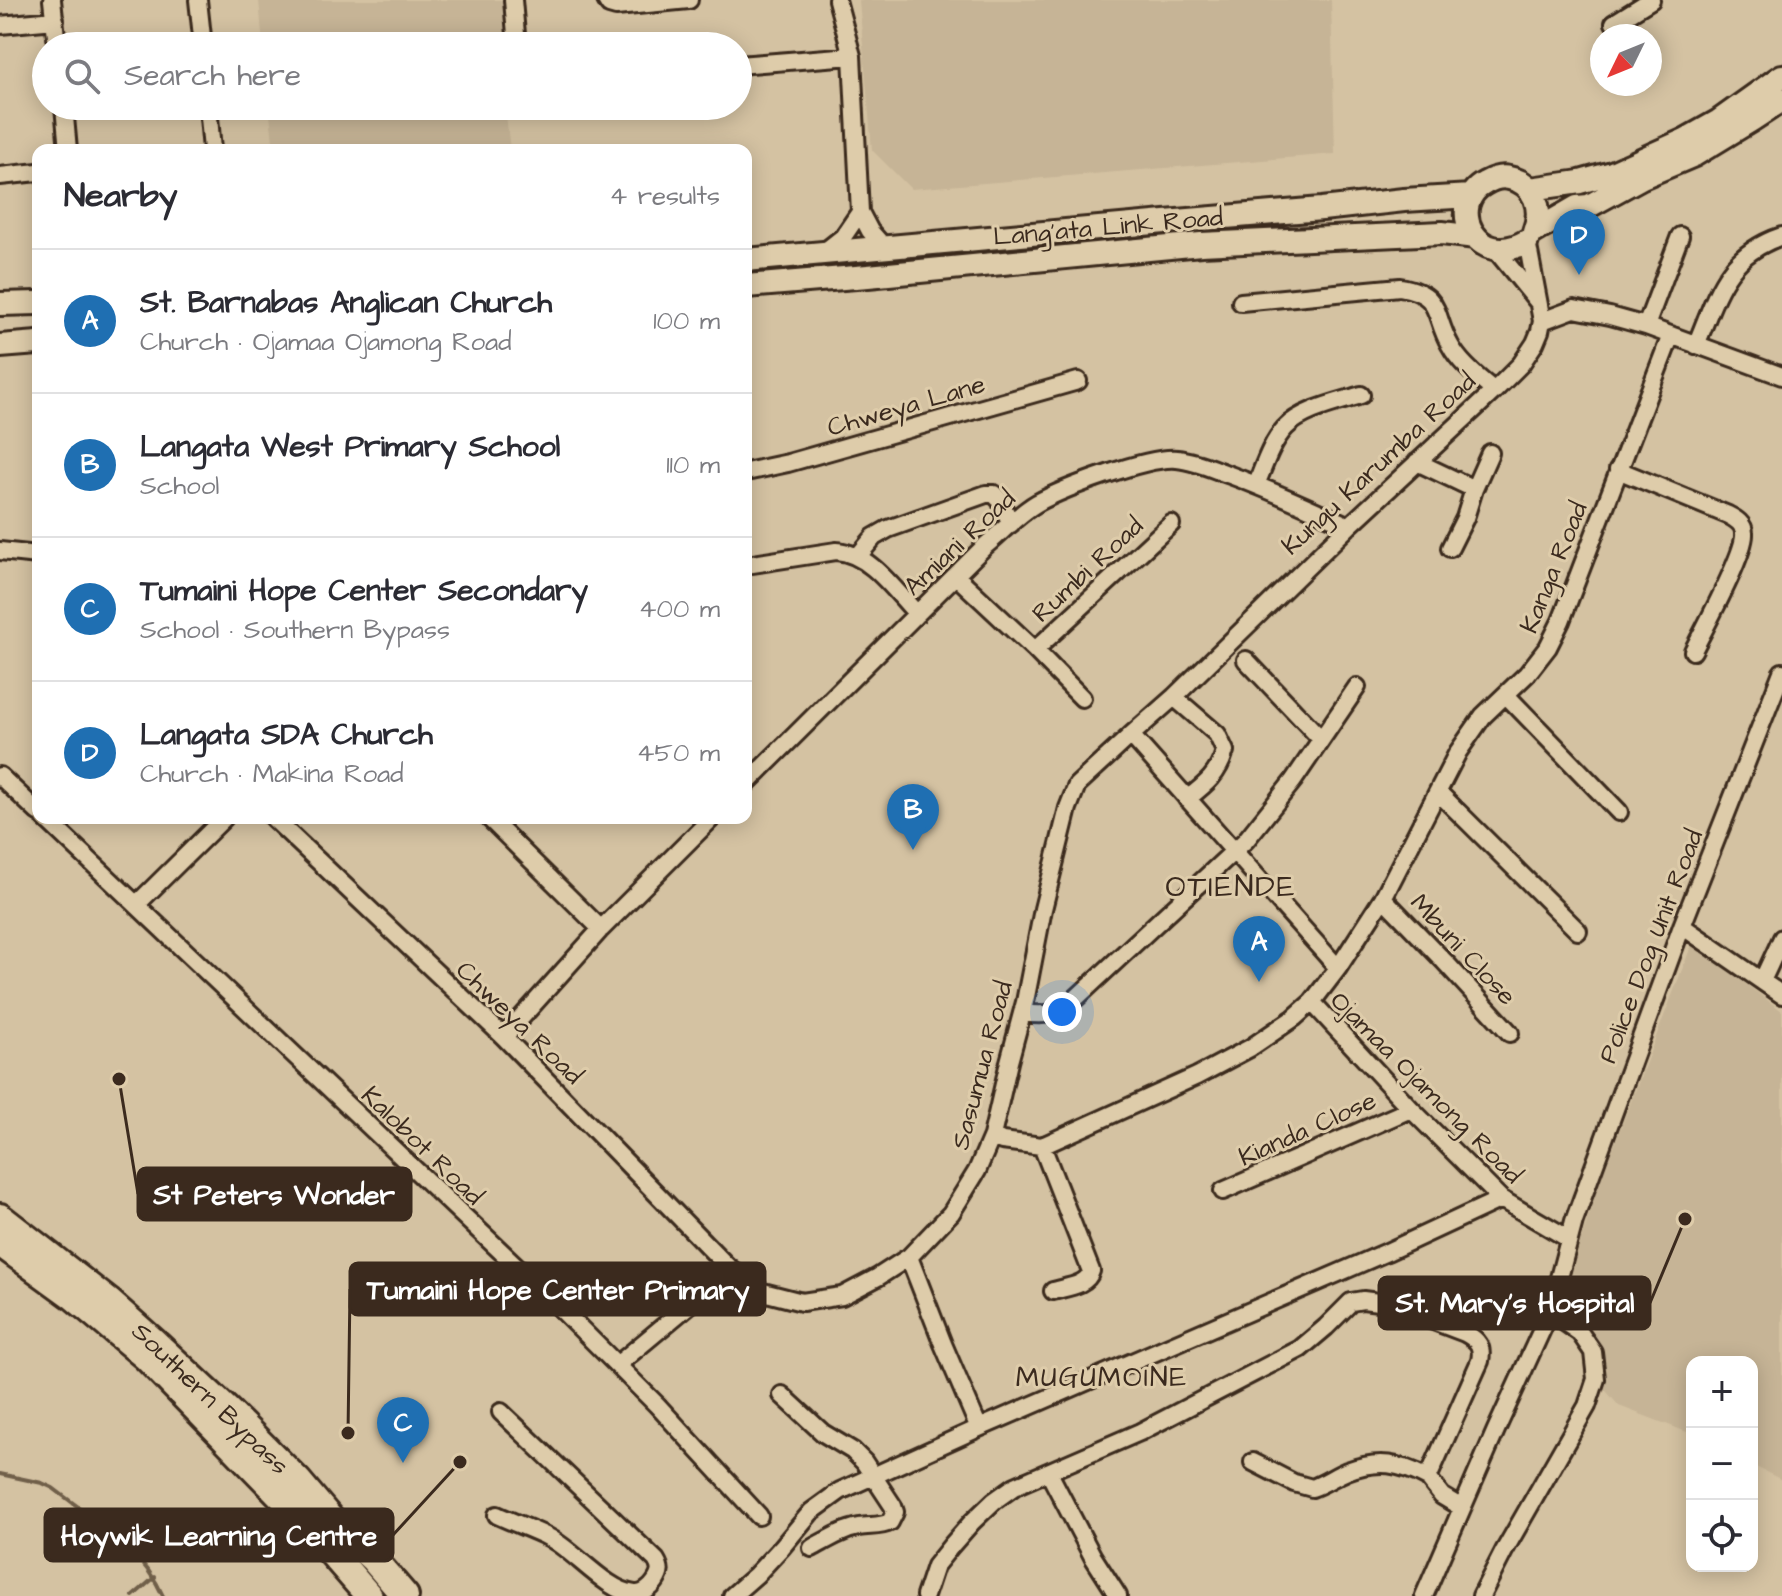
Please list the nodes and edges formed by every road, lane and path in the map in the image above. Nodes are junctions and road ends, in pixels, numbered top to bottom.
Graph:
1 (52, 0) edge
2 (198, 0) edge
3 (513, 0) edge
4 (606, 0) edge
5 (689, 0) edge
6 (837, 0) edge
7 (1651, 0) edge
8 (55, 20) junction
9 (1614, 23) dead end
10 (0, 25) edge
11 (56, 32) edge
12 (201, 32) edge
13 (516, 32) edge
14 (852, 56) junction
15 (752, 64) edge
16 (1782, 76) edge
17 (1782, 100) edge
18 (65, 120) edge
19 (209, 120) edge
20 (67, 144) edge
21 (211, 144) edge
22 (32, 173) edge
23 (0, 176) edge
24 (1530, 189) junction
25 (1471, 196) junction
26 (860, 212) junction
27 (1531, 236) junction
28 (1680, 236) dead end
29 (1782, 236) edge
30 (1486, 243) junction
31 (885, 248) junction
32 (821, 254) junction
33 (752, 260) edge
34 (752, 286) edge
35 (1241, 302) dead end
36 (32, 303) edge
37 (1539, 303) junction
38 (0, 304) edge
39 (1542, 321) junction
40 (1646, 326) junction
41 (1671, 335) junction
42 (32, 343) edge
43 (1696, 345) junction
44 (0, 346) edge
45 (1782, 376) edge
46 (1078, 381) dead end
47 (1494, 391) junction
48 (1361, 395) dead end
49 (1490, 453) dead end
50 (1417, 462) junction
51 (1618, 470) junction
52 (752, 471) edge
53 (1256, 485) junction
54 (1474, 489) junction
55 (1011, 524) junction
56 (1171, 524) dead end
57 (1349, 526) junction
58 (1450, 548) dead end
59 (0, 551) edge
60 (32, 554) edge
61 (858, 556) junction
62 (752, 564) edge
63 (956, 576) junction
64 (917, 614) junction
65 (1035, 650) junction
66 (1693, 651) dead end
67 (1246, 660) dead end
68 (1782, 672) edge
69 (1357, 687) dead end
70 (1506, 695) junction
71 (1174, 697) junction
72 (1082, 698) dead end
73 (1131, 735) junction
74 (1321, 739) junction
75 (0, 776) edge
76 (752, 778) edge
77 (1439, 793) junction
78 (1187, 799) junction
79 (32, 805) edge
80 (1619, 812) dead end
81 (53, 824) edge
82 (218, 824) edge
83 (279, 824) edge
84 (495, 824) edge
85 (706, 824) edge
86 (1235, 850) junction
87 (1383, 898) junction
88 (137, 904) junction
89 (1682, 926) junction
90 (601, 929) junction
91 (1578, 931) dead end
92 (1782, 938) edge
93 (1338, 968) junction
94 (1762, 981) junction
95 (1782, 995) edge
96 (1312, 1002) junction
97 (1023, 1013) junction
98 (1510, 1033) dead end
99 (504, 1037) junction
100 (1411, 1109) junction
101 (992, 1136) junction
102 (1042, 1146) junction
103 (1223, 1191) dead end
104 (1501, 1199) junction
105 (0, 1217) edge
106 (1569, 1239) junction
107 (0, 1243) edge
108 (909, 1257) junction
109 (727, 1266) junction
110 (1053, 1291) dead end
111 (1550, 1312) junction
112 (617, 1365) junction
113 (782, 1395) dead end
114 (501, 1412) dead end
115 (979, 1428) junction
116 (1253, 1462) dead end
117 (1049, 1473) junction
118 (874, 1475) junction
119 (1428, 1478) junction
120 (1462, 1508) junction
121 (497, 1515) dead end
122 (759, 1516) dead end
123 (812, 1548) dead end
124 (653, 1586) junction
125 (369, 1596) edge
126 (405, 1596) edge
127 (668, 1596) edge
128 (732, 1596) edge
129 (925, 1596) edge
130 (1118, 1596) edge
131 (1424, 1596) edge
132 (1481, 1596) edge

1 - 8 street
2 - 12 street
3 - 13 street
4 - 5 street
6 - 14 street
7 - 9 street
8 - 10 street
8 - 11 street
14 - 15 street
14 - 26 street
16 - 24 main road
17 - 27 main road
18 - 20 street
19 - 21 street
22 - 23 street
24 - 25 main road
24 - 27 main road
25 - 30 main road
25 - 31 main road, Lang'ata Link Road
26 - 31 street
26 - 32 street
27 - 30 main road
27 - 37 street
28 - 40 street
29 - 43 street
30 - 34 main road, Lang'ata Link Road
30 - 37 street
31 - 32 main road, Lang'ata Link Road
32 - 33 main road, Lang'ata Link Road
35 - 47 street
36 - 38 main road
37 - 39 street
39 - 40 street
39 - 47 street, Kungu Karumba Road
40 - 41 street
41 - 43 street
41 - 51 street, Kanga Road
42 - 44 main road
43 - 45 street
46 - 52 street, Chweya Lane
47 - 50 street, Kungu Karumba Road
48 - 53 street
49 - 54 street
50 - 54 street
50 - 57 street, Kungu Karumba Road
51 - 66 street
51 - 70 street, Kanga Road
53 - 55 street, Amiani Road
53 - 57 street, Amiani Road
54 - 58 street
55 - 61 street
55 - 63 street, Amiani Road
56 - 65 street, Rumbi Road
57 - 71 street, Kungu Karumba Road
59 - 60 street
61 - 62 street
61 - 64 street
63 - 64 street, Amiani Road
63 - 65 street, Rumbi Road
64 - 76 street, Amiani Road
65 - 72 street, Rumbi Road
67 - 74 street
68 - 89 street, Police Dog Unit Road
69 - 74 street
70 - 77 street, Kanga Road
70 - 80 street
71 - 73 street, Kungu Karumba Road
71 - 78 street
73 - 78 street
73 - 97 street, Sasumua Road
74 - 86 street
75 - 79 street, Kalobot Road
77 - 87 street, Kanga Road
77 - 91 street
78 - 86 street
81 - 88 street, Kalobot Road
82 - 88 street
83 - 99 street, Chweya Road
84 - 90 street
85 - 90 street
86 - 93 street
86 - 97 street
87 - 93 street, Kanga Road
87 - 98 street, Mbuni Close
88 - 112 street, Kalobot Road
89 - 94 street
89 - 106 street, Police Dog Unit Road
90 - 99 street
92 - 94 street
93 - 96 street, Kanga Road
94 - 95 street
96 - 100 street, Ojamaa Ojamong Road
96 - 102 street, Ojamaa Ojamong Road
97 - 101 street, Sasumua Road
99 - 109 street, Chweya Road
100 - 103 street, Kianda Close
100 - 104 street, Ojamaa Ojamong Road
101 - 102 street
101 - 108 street, Sasumua Road
102 - 110 street
104 - 106 street, Ojamaa Ojamong Road
104 - 115 street
105 - 126 highway, Southern Bypass
106 - 111 street, Police Dog Unit Road
107 - 125 highway, Southern Bypass
108 - 109 street, Sasumua Road
108 - 115 street
109 - 112 street
111 - 120 street
111 - 132 street
112 - 122 street, Kalobot Road
113 - 118 street
114 - 124 street
115 - 118 street
116 - 119 street
117 - 119 street
117 - 129 street
117 - 130 street
118 - 123 street
118 - 128 street
119 - 120 street
120 - 131 street
121 - 124 street
124 - 127 street

